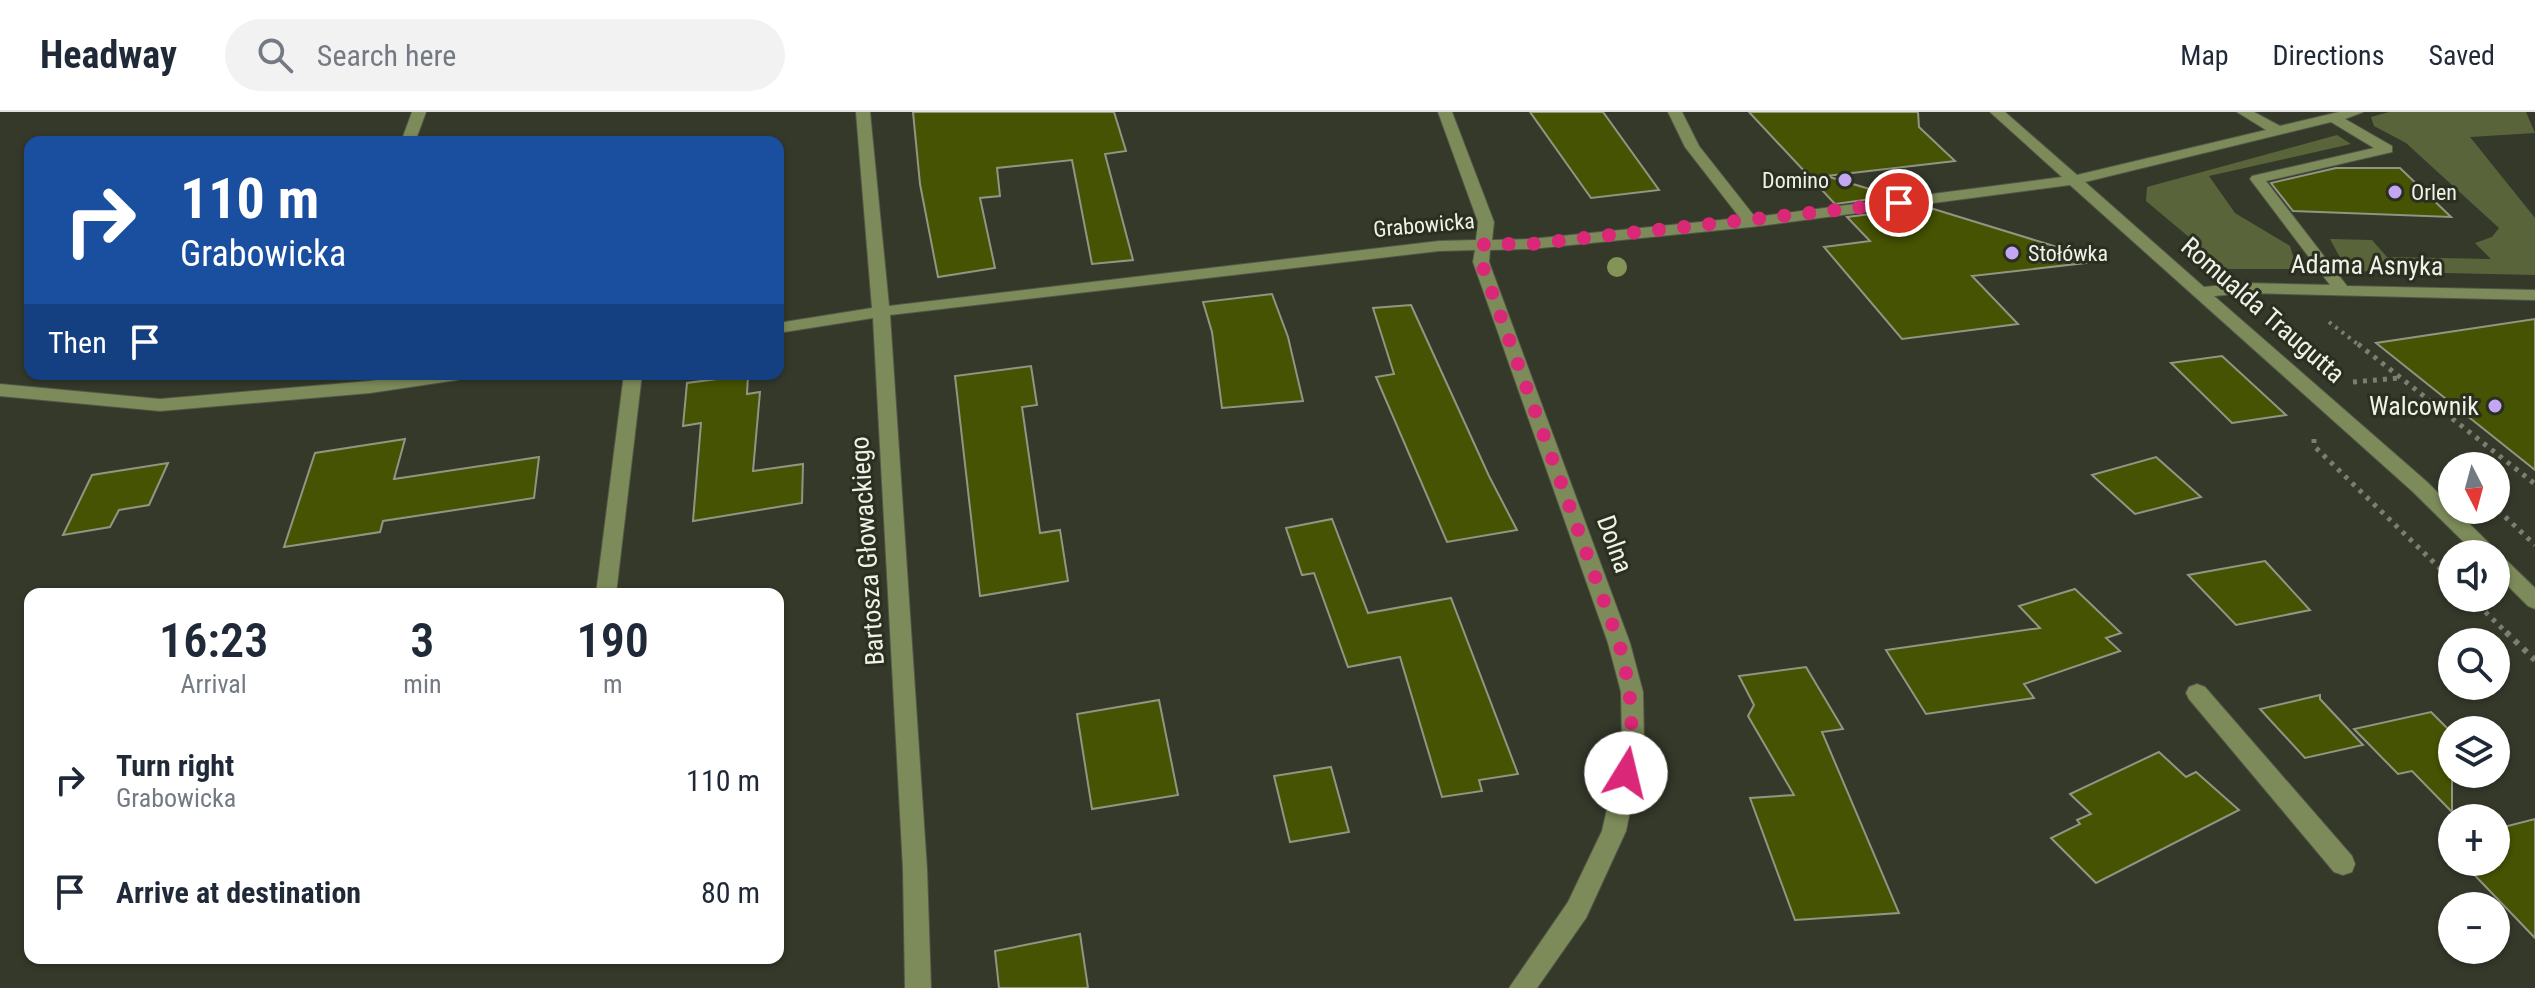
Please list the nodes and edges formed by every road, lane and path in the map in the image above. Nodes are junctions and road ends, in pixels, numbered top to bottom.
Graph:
1 (419, 112) edge
2 (863, 112) edge
3 (1445, 112) edge
4 (1675, 112) edge
5 (1997, 112) edge
6 (2244, 112) edge
7 (2356, 112) edge
8 (2334, 118) junction
9 (2279, 131) junction
10 (410, 136) edge
11 (2075, 180) junction
12 (1751, 222) junction
13 (1484, 244) junction
14 (2343, 291) junction
15 (2199, 292) junction
16 (2535, 295) edge
17 (880, 314) junction
18 (784, 327) edge
19 (2342, 333) dead end
20 (2342, 373) dead end
21 (2400, 378) junction
22 (367, 380) edge
23 (632, 380) edge
24 (2352, 382) junction
25 (322, 383) edge
26 (0, 390) edge
27 (2363, 392) dead end
28 (2535, 484) edge
29 (2510, 522) edge
30 (2474, 540) edge
31 (2535, 545) edge
32 (2510, 576) edge
33 (607, 588) edge
34 (2535, 601) edge
35 (2485, 612) edge
36 (2535, 660) edge
37 (2197, 693) dead end
38 (2343, 864) dead end
39 (918, 988) edge
40 (1522, 988) edge

1 - 10 street
2 - 17 street, Bartosza Głowackiego
3 - 13 street, Dolna
4 - 12 street
5 - 11 street, Romualda Traugutta
6 - 9 street
7 - 8 street, Grabowicka
8 - 9 street, Grabowicka
8 - 14 street
9 - 11 street, Grabowicka
11 - 12 street, Grabowicka
11 - 15 street, Romualda Traugutta
12 - 13 street, Grabowicka
13 - 17 street, Grabowicka
13 - 40 street, Dolna
14 - 15 street, Adama Asnyka
14 - 16 street, Adama Asnyka
15 - 30 street, Romualda Traugutta
17 - 18 street, Grabowicka
17 - 39 street, Bartosza Głowackiego
19 - 21 path
20 - 24 path
21 - 24 path
21 - 28 path
22 - 25 street
23 - 33 street
24 - 27 path
25 - 26 street
29 - 31 path
32 - 34 street
35 - 36 path
37 - 38 street

